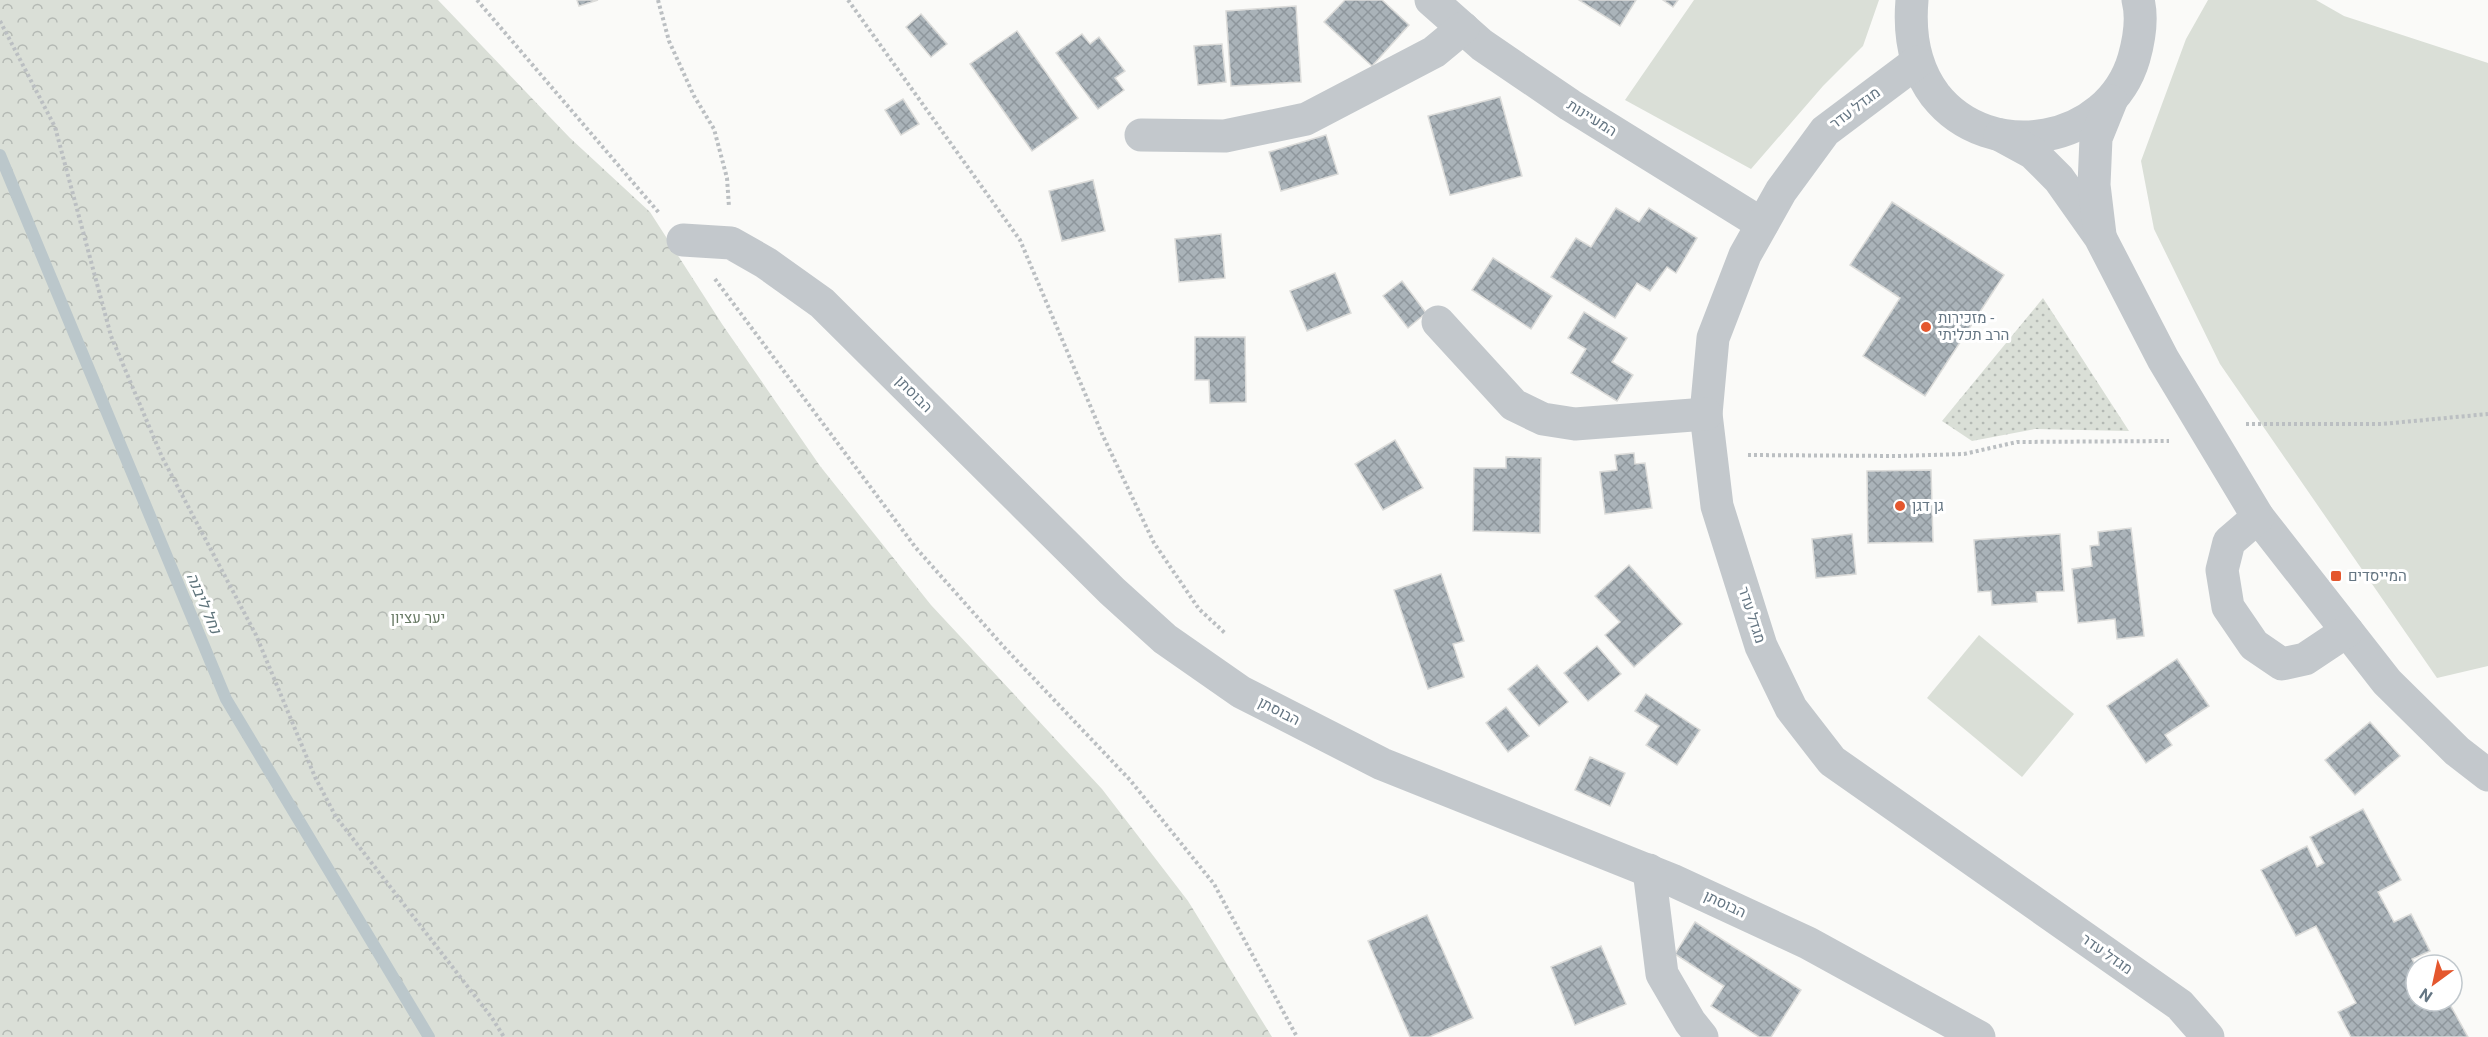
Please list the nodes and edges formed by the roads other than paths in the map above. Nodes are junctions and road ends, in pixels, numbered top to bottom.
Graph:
1 (1431, 0) edge
2 (1912, 0) edge
3 (2138, 0) edge
4 (1463, 28) junction
5 (1917, 62) junction
6 (2111, 101) junction
7 (1141, 135) dead end
8 (2000, 135) junction
9 (1762, 224) junction
10 (2100, 237) junction
11 (683, 240) road end
12 (1438, 322) dead end
13 (1706, 414) junction
14 (2258, 517) junction
15 (2347, 631) junction
16 (2488, 775) edge
17 (1649, 870) junction
18 (1702, 1037) edge
19 (1979, 1037) edge
20 (2208, 1037) edge

1 - 4 street, המעיינות
2 - 5 street
3 - 6 street
4 - 7 street
4 - 9 street, המעיינות
5 - 8 street
5 - 9 street, מגדל עדר
6 - 8 street
6 - 10 street
8 - 10 street
9 - 13 street, מגדל עדר
10 - 14 street
11 - 17 street, הבוסתן
12 - 13 street
13 - 20 street, מגדל עדר
14 - 15 street
14 - 15 street
15 - 16 street
17 - 18 street
17 - 19 street, הבוסתן

